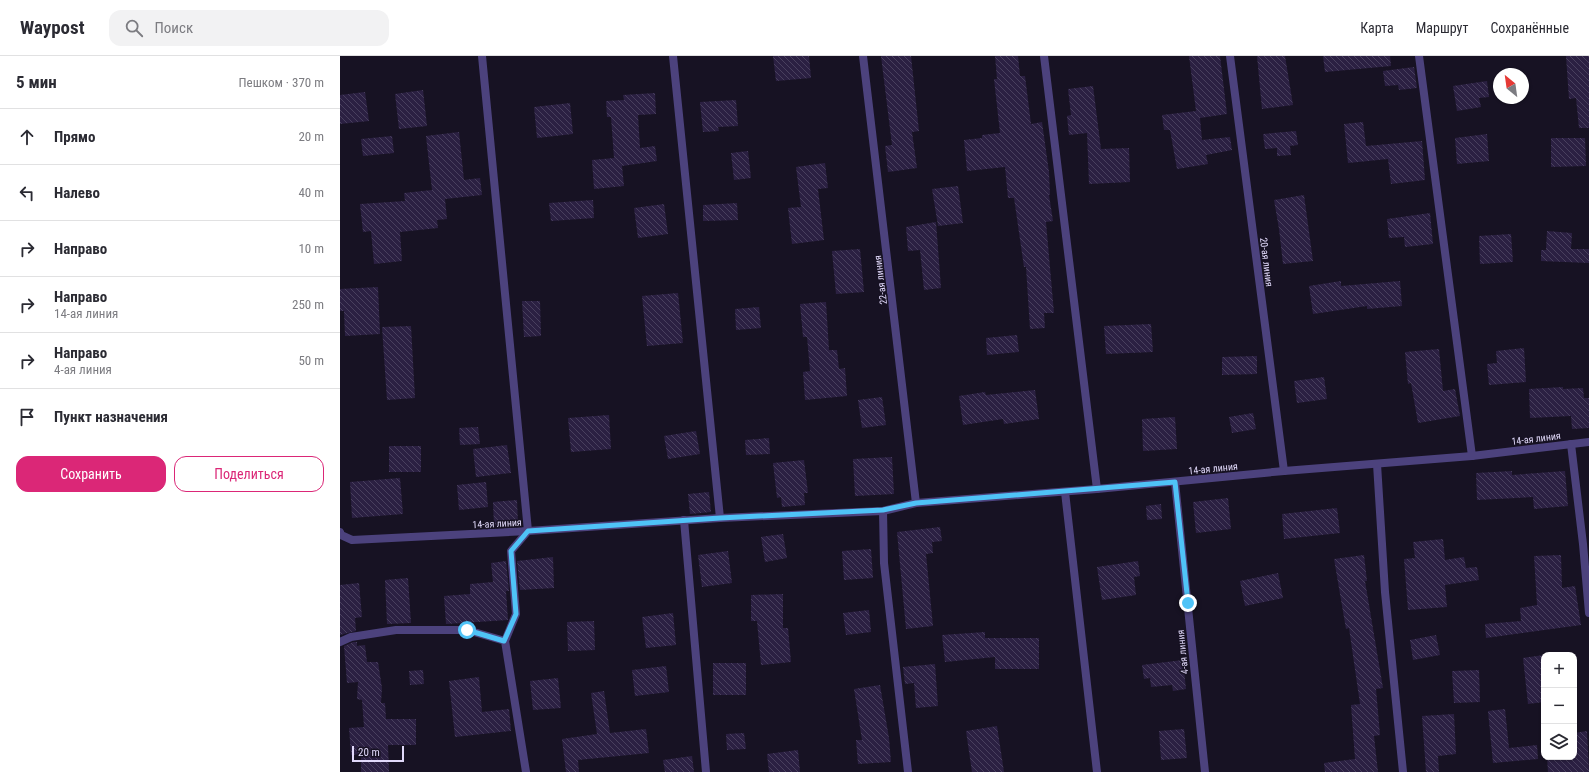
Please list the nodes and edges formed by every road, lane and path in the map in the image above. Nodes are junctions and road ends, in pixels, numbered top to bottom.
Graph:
1 (482, 56) edge
2 (673, 56) edge
3 (863, 56) edge
4 (1044, 56) edge
5 (1230, 56) edge
6 (1419, 56) edge
7 (1589, 442) edge
8 (1571, 444) junction
9 (1472, 456) junction
10 (1377, 464) junction
11 (1284, 471) junction
12 (1175, 482) junction
13 (1097, 489) junction
14 (1065, 492) junction
15 (916, 503) junction
16 (883, 510) junction
17 (720, 518) junction
18 (684, 520) junction
19 (528, 531) junction
20 (340, 532) edge
21 (1589, 612) edge
22 (504, 641) junction
23 (340, 642) edge
24 (526, 772) edge
25 (706, 772) edge
26 (908, 772) edge
27 (1098, 772) edge
28 (1205, 772) edge
29 (1403, 772) edge

1 - 19 street
2 - 17 street
3 - 15 street, 22-ая линия
4 - 13 street
5 - 11 street, 20-ая линия
6 - 9 street
7 - 8 street, 14-ая линия
8 - 9 street, 14-ая линия
8 - 21 street
9 - 10 street, 14-ая линия
10 - 11 street, 14-ая линия
10 - 29 street
11 - 12 street, 14-ая линия
12 - 13 street, 14-ая линия
12 - 28 street, 4-ая линия
13 - 14 street, 14-ая линия
14 - 15 street, 14-ая линия
14 - 27 street
15 - 16 street, 14-ая линия
16 - 17 street, 14-ая линия
16 - 26 street
17 - 18 street, 14-ая линия
18 - 19 street, 14-ая линия
18 - 25 street
19 - 20 street, 14-ая линия
19 - 22 street
22 - 23 street
22 - 24 street

